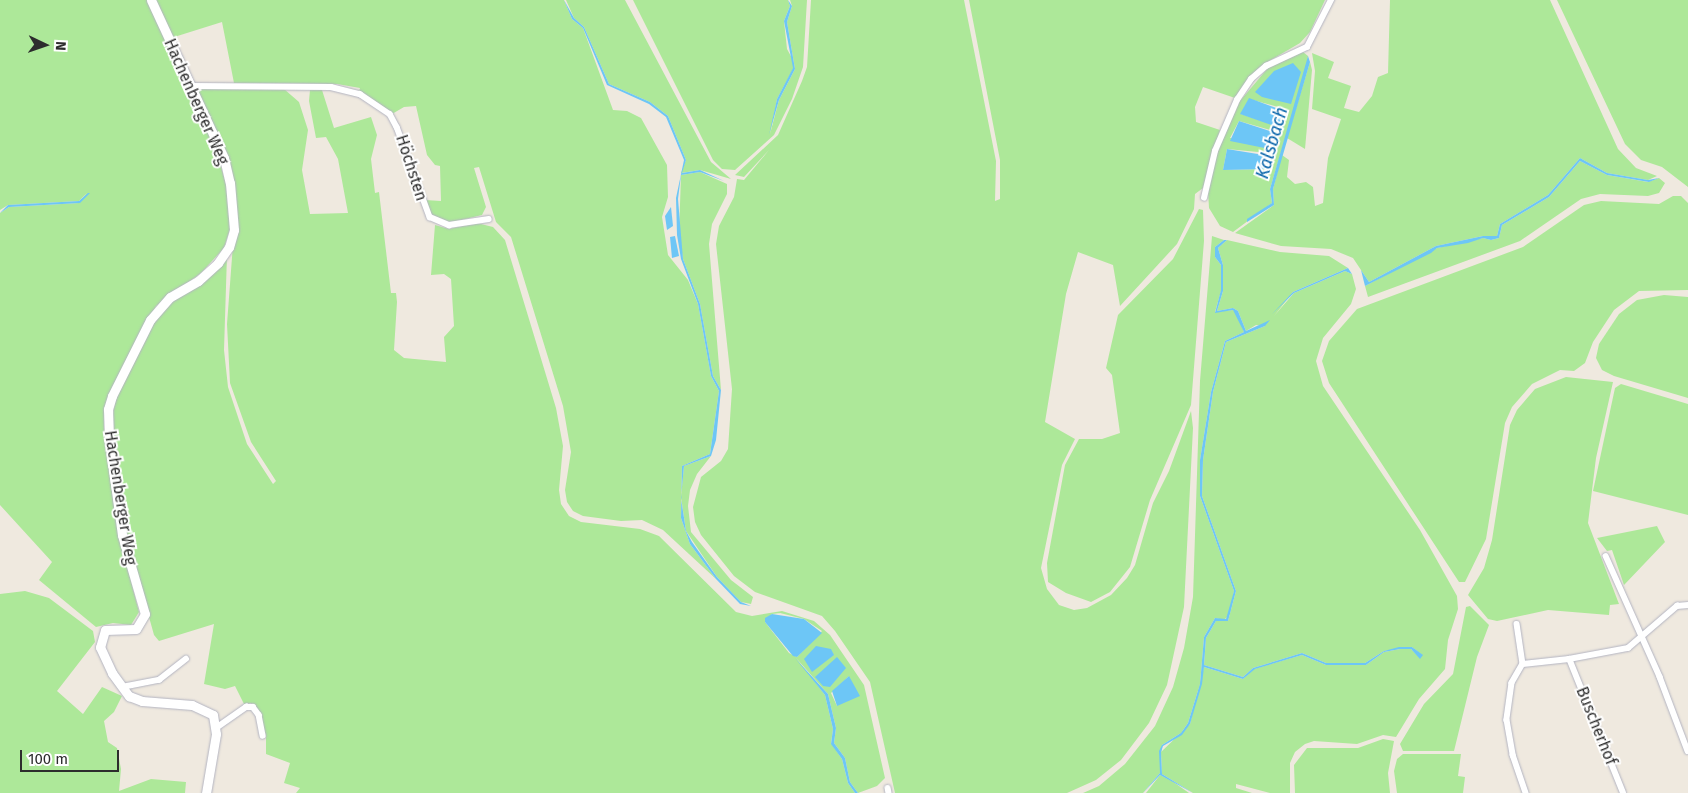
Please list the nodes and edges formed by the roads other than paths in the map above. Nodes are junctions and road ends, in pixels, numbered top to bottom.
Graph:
1 (151, 0) edge
2 (1331, 0) edge
3 (190, 86) junction
4 (1204, 198) dead end
5 (489, 219) dead end
6 (1606, 556) dead end
7 (1688, 605) edge
8 (1517, 624) dead end
9 (1642, 639) junction
10 (186, 659) dead end
11 (1569, 659) junction
12 (1523, 664) junction
13 (120, 687) junction
14 (216, 728) junction
15 (263, 736) dead end
16 (1688, 751) edge
17 (206, 793) edge
18 (1526, 793) edge
19 (1623, 793) edge

1 - 3 street, Hachenberger Weg
2 - 4 street
3 - 5 street, Höchsten
3 - 13 street, Hachenberger Weg
6 - 9 street
7 - 9 street
8 - 12 street
9 - 11 street
9 - 16 street
10 - 13 street
11 - 12 street
11 - 19 street, Buscherhof
12 - 18 street
13 - 14 street, Hachenberger Weg
14 - 15 street
14 - 17 street

